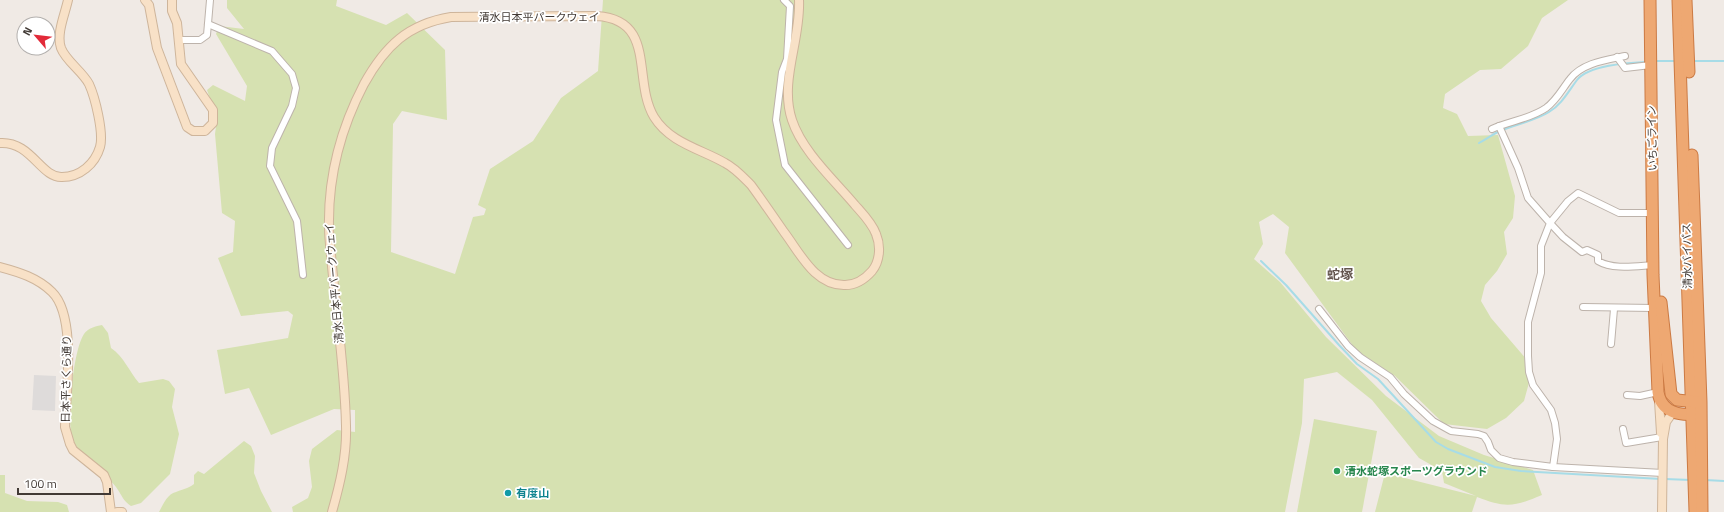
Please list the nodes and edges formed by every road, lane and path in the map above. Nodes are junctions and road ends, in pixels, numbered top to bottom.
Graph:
1 (68, 0) edge
2 (145, 0) edge
3 (172, 0) edge
4 (210, 0) edge
5 (784, 0) edge
6 (799, 0) edge
7 (1650, 0) edge
8 (1678, 0) edge
9 (1686, 0) edge
10 (208, 24) junction
11 (178, 40) junction
12 (1625, 56) dead end
13 (1617, 58) junction
14 (1685, 61) junction
15 (1651, 65) junction
16 (1499, 126) junction
17 (1492, 129) dead end
18 (0, 143) edge
19 (1652, 213) junction
20 (1550, 223) junction
21 (848, 245) dead end
22 (0, 267) edge
23 (1654, 270) junction
24 (303, 275) dead end
25 (1583, 307) dead end
26 (1654, 308) junction
27 (1319, 309) dead end
28 (1614, 309) junction
29 (1611, 344) dead end
30 (1667, 355) junction
31 (1657, 369) junction
32 (1669, 382) junction
33 (1627, 395) dead end
34 (1664, 404) junction
35 (1696, 408) junction
36 (1623, 429) dead end
37 (1663, 438) junction
38 (1553, 467) junction
39 (1663, 473) junction
40 (1698, 486) junction
41 (111, 512) edge
42 (117, 512) edge
43 (122, 512) edge
44 (332, 512) edge
45 (1662, 512) edge
46 (1695, 512) edge
47 (1702, 512) edge

1 - 18 street
2 - 11 street
3 - 11 street
4 - 10 street
5 - 21 street
6 - 44 street, 清水日本平パークウェイ
7 - 15 highway, いちごライン
8 - 14 highway, 清水バイパス
9 - 14 highway, 清水バイパス
10 - 11 street
10 - 24 street
12 - 13 street
13 - 15 street
13 - 16 street
14 - 35 highway, 清水バイパス
15 - 19 highway, いちごライン
16 - 17 street
16 - 20 street
19 - 20 street
19 - 23 highway, いちごライン
20 - 23 street
20 - 38 street
22 - 41 street, 日本平さくら通り
23 - 26 highway, いちごライン
23 - 30 highway, いちごライン
25 - 28 street
26 - 28 street
26 - 31 highway, いちごライン
27 - 38 street
28 - 29 street
30 - 31 highway
30 - 32 highway, いちごライン
31 - 34 highway, いちごライン
32 - 34 street
32 - 35 highway, いちごライン
33 - 34 street
34 - 35 highway
34 - 37 street
34 - 37 street
35 - 40 highway, 清水バイパス
36 - 37 street
37 - 39 street
38 - 39 street
39 - 45 street
40 - 46 highway, 清水バイパス
40 - 47 highway, 清水バイパス
42 - 43 street

